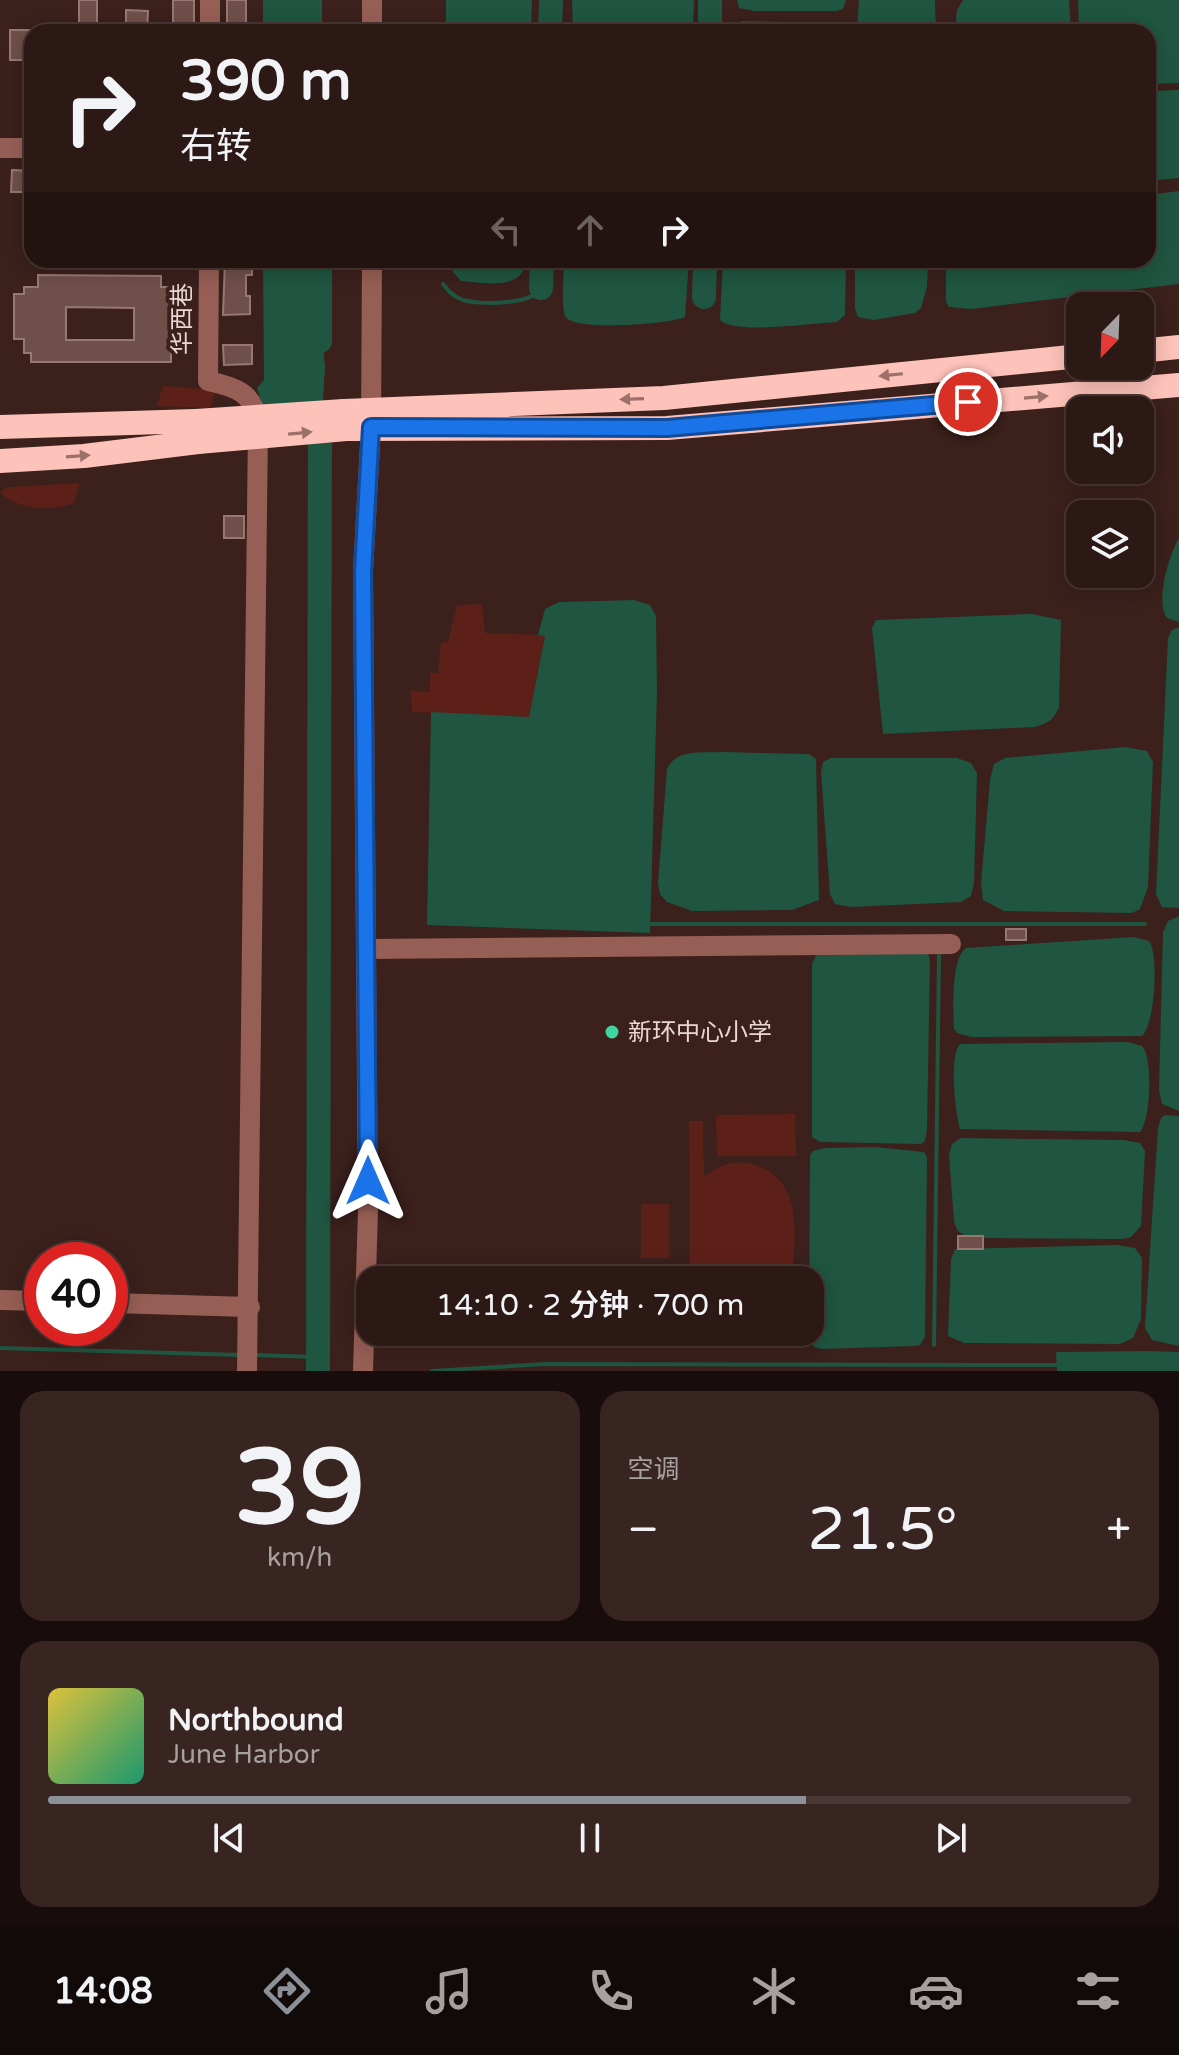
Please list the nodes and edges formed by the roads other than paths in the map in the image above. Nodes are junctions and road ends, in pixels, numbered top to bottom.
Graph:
1 (210, 0) edge
2 (372, 0) edge
3 (210, 24) edge
4 (372, 24) edge
5 (0, 148) edge
6 (24, 148) edge
7 (209, 268) edge
8 (372, 268) edge
9 (1179, 347) edge
10 (1154, 350) edge
11 (1066, 357) edge
12 (1179, 385) edge
13 (371, 418) junction
14 (0, 427) edge
15 (197, 431) junction
16 (0, 461) edge
17 (951, 944) dead end
18 (366, 949) junction
19 (0, 1300) edge
20 (24, 1301) edge
21 (128, 1304) edge
22 (250, 1307) dead end
23 (247, 1371) edge
24 (363, 1371) edge

1 - 3 street
2 - 4 street
5 - 6 street
7 - 23 street, 华西巷
8 - 13 street
9 - 10 highway
11 -> 13 highway
13 -> 12 highway
13 - 15 highway, bridge
13 - 18 street
14 - 15 highway
16 -> 15 highway
17 - 18 street
18 - 24 street
19 - 20 street
21 - 22 street

